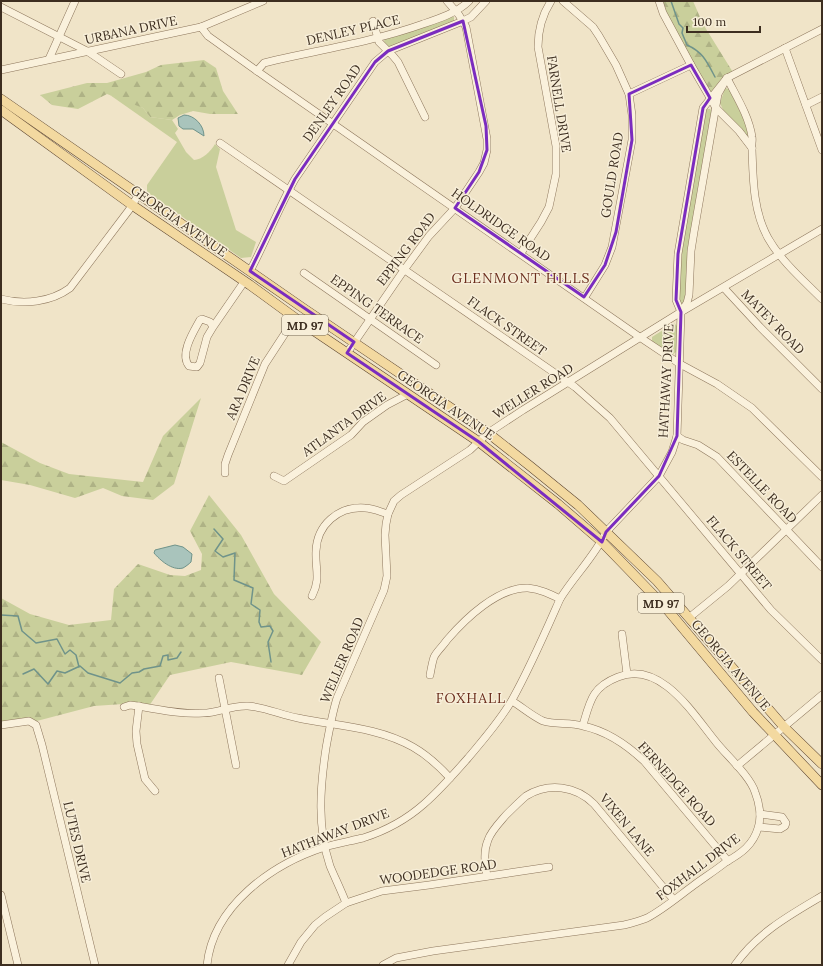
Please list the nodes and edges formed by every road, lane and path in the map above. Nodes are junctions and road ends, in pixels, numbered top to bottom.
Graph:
1 (75, 1) edge
2 (263, 1) edge
3 (447, 1) edge
4 (469, 1) edge
5 (486, 1) edge
6 (552, 1) edge
7 (563, 1) edge
8 (659, 1) edge
9 (1, 7) edge
10 (456, 11) junction
11 (373, 21) dead end
12 (463, 22) junction
13 (201, 27) junction
14 (822, 29) edge
15 (58, 38) junction
16 (377, 38) junction
17 (785, 48) junction
18 (87, 51) junction
19 (388, 51) junction
20 (48, 59) junction
21 (691, 66) junction
22 (1, 70) edge
23 (257, 71) junction
24 (121, 74) dead end
25 (727, 78) junction
26 (629, 94) junction
27 (822, 97) edge
28 (710, 98) junction
29 (1, 99) edge
30 (806, 104) junction
31 (716, 108) junction
32 (1, 110) edge
33 (425, 117) dead end
34 (332, 123) junction
35 (220, 143) dead end
36 (752, 148) junction
37 (822, 150) edge
38 (288, 190) junction
39 (139, 194) junction
40 (132, 205) junction
41 (455, 208) junction
42 (822, 229) edge
43 (521, 253) junction
44 (778, 254) junction
45 (404, 270) junction
46 (250, 271) junction
47 (304, 274) dead end
48 (244, 282) junction
49 (724, 288) junction
50 (584, 297) junction
51 (1, 299) edge
52 (822, 299) edge
53 (681, 312) junction
54 (295, 318) junction
55 (370, 318) junction
56 (213, 327) junction
57 (642, 338) junction
58 (354, 342) junction
59 (346, 353) junction
60 (680, 364) junction
61 (436, 365) dead end
62 (568, 383) junction
63 (822, 389) edge
64 (408, 394) junction
65 (488, 433) junction
66 (677, 436) junction
67 (479, 442) junction
68 (225, 473) dead end
69 (274, 476) dead end
70 (659, 476) junction
71 (822, 477) edge
72 (822, 495) edge
73 (388, 514) junction
74 (787, 530) junction
75 (606, 532) junction
76 (602, 542) junction
77 (822, 567) edge
78 (741, 573) junction
79 (312, 596) dead end
80 (560, 599) junction
81 (690, 617) junction
82 (622, 634) dead end
83 (822, 660) edge
84 (627, 674) junction
85 (430, 675) dead end
86 (219, 678) dead end
87 (822, 695) edge
88 (512, 701) junction
89 (139, 706) junction
90 (124, 707) dead end
91 (225, 709) junction
92 (1, 724) edge
93 (331, 724) junction
94 (583, 726) junction
95 (784, 727) junction
96 (774, 735) junction
97 (822, 764) edge
98 (236, 765) dead end
99 (737, 766) junction
100 (450, 778) junction
101 (822, 785) edge
102 (155, 791) dead end
103 (760, 814) junction
104 (758, 827) junction
105 (325, 847) junction
106 (728, 861) junction
107 (549, 867) dead end
108 (487, 876) junction
109 (1, 895) edge
110 (822, 896) edge
111 (673, 899) junction
112 (346, 903) junction
113 (18, 965) edge
114 (95, 965) edge
115 (207, 965) edge
116 (288, 965) edge
117 (383, 965) edge
118 (735, 965) edge

1 - 15 street
2 - 13 street, URBANA DRIVE
3 - 10 street, EPPING ROAD
4 - 10 street
5 - 12 street, DENLEY ROAD
6 - 43 street, FARNELL DRIVE
7 - 26 street, GOULD ROAD
8 - 21 street
9 - 15 street
10 - 12 street, EPPING ROAD
10 - 16 street, DENLEY PLACE
11 - 16 street
12 - 19 street, DENLEY ROAD
12 - 41 street, EPPING ROAD
13 - 18 street, URBANA DRIVE
13 - 23 street, HOLDRIDGE ROAD
14 - 17 street
15 - 18 street
15 - 20 street
16 - 19 street
16 - 23 street, DENLEY PLACE
17 - 25 street
17 - 30 street
18 - 20 street, URBANA DRIVE
18 - 24 street
19 - 33 street
19 - 34 street, DENLEY ROAD
20 - 22 street, URBANA DRIVE
21 - 26 street
21 - 28 street
23 - 34 street, HOLDRIDGE ROAD
25 - 28 street, HATHAWAY DRIVE
25 - 31 street, HATHAWAY DRIVE
25 - 36 street
26 - 50 street, GOULD ROAD
27 - 30 street
28 - 31 street
28 - 53 street, HATHAWAY DRIVE
29 - 39 main road, GEORGIA AVENUE / MD 97
30 - 37 street
31 - 36 street
31 - 53 street, HATHAWAY DRIVE
32 - 40 main road, GEORGIA AVENUE / MD 97
34 - 38 street, DENLEY ROAD
34 - 41 street, HOLDRIDGE ROAD
35 - 38 street, FLACK STREET
36 - 44 street
38 - 45 street, FLACK STREET
38 - 46 street, DENLEY ROAD
39 - 40 street
39 - 46 main road, GEORGIA AVENUE / MD 97
40 - 48 main road, GEORGIA AVENUE / MD 97
40 - 51 street
41 - 43 street, HOLDRIDGE ROAD
41 - 45 street, EPPING ROAD
42 - 44 street, WELLER ROAD
43 - 50 street, HOLDRIDGE ROAD
44 - 49 street, WELLER ROAD
44 - 52 street
45 - 55 street, EPPING ROAD
45 - 62 street, FLACK STREET
46 - 58 main road, GEORGIA AVENUE / MD 97
47 - 55 street, EPPING TERRACE
48 - 54 main road, GEORGIA AVENUE / MD 97
48 - 56 street
49 - 53 street, WELLER ROAD
49 - 63 street, MATEY ROAD
50 - 57 street, HOLDRIDGE ROAD
53 - 57 street, WELLER ROAD
53 - 60 street, HATHAWAY DRIVE
54 - 59 main road, GEORGIA AVENUE / MD 97
54 - 68 street, ARA DRIVE
55 - 58 street, EPPING ROAD
55 - 61 street, EPPING TERRACE
56 - 56 street
57 - 60 street, HOLDRIDGE ROAD
57 - 62 street, WELLER ROAD
58 - 59 street, EPPING ROAD
58 - 65 main road, GEORGIA AVENUE / MD 97
59 - 64 main road, GEORGIA AVENUE / MD 97
60 - 66 street, HATHAWAY DRIVE
60 - 71 street, HOLDRIDGE ROAD
62 - 65 street, WELLER ROAD
62 - 70 street, FLACK STREET
64 - 67 main road, GEORGIA AVENUE / MD 97
64 - 69 street, ATLANTA DRIVE
65 - 67 street, WELLER ROAD
65 - 75 main road, GEORGIA AVENUE / MD 97
66 - 70 street, HATHAWAY DRIVE
66 - 74 street, ESTELLE ROAD
67 - 73 street, WELLER ROAD
67 - 76 main road, GEORGIA AVENUE / MD 97
70 - 75 street, HATHAWAY DRIVE
70 - 78 street, FLACK STREET
72 - 74 street
73 - 79 street
73 - 93 street, WELLER ROAD
74 - 77 street, ESTELLE ROAD
74 - 78 street
75 - 76 street, HATHAWAY DRIVE
75 - 81 main road, GEORGIA AVENUE / MD 97
76 - 80 street, HATHAWAY DRIVE
76 - 96 main road, GEORGIA AVENUE / MD 97
78 - 81 street
78 - 83 street, FLACK STREET
80 - 85 street
80 - 88 street, HATHAWAY DRIVE
81 - 95 main road, GEORGIA AVENUE / MD 97
82 - 84 street
84 - 94 street, FOXHALL DRIVE
84 - 99 street, FOXHALL DRIVE
86 - 91 street
87 - 95 street
88 - 94 street, FERNEDGE ROAD
88 - 100 street, HATHAWAY DRIVE
89 - 90 street
89 - 91 street
89 - 102 street
91 - 93 street
91 - 98 street
92 - 114 street, LUTES DRIVE
93 - 100 street
93 - 105 street, WELLER ROAD
94 - 106 street, FERNEDGE ROAD
95 - 96 street
95 - 97 main road, GEORGIA AVENUE / MD 97
96 - 99 street
96 - 101 main road, GEORGIA AVENUE / MD 97
99 - 103 street, FOXHALL DRIVE
100 - 105 street, HATHAWAY DRIVE
103 - 104 street, FOXHALL DRIVE
103 - 104 street
104 - 106 street, FOXHALL DRIVE
105 - 112 street, WELLER ROAD
105 - 115 street, HATHAWAY DRIVE
106 - 111 street, FOXHALL DRIVE
107 - 108 street, WOODEDGE ROAD
108 - 111 street, VIXEN LANE
108 - 112 street, WOODEDGE ROAD
109 - 113 street
110 - 118 street
111 - 117 street, FOXHALL DRIVE
112 - 116 street, WOODEDGE ROAD

